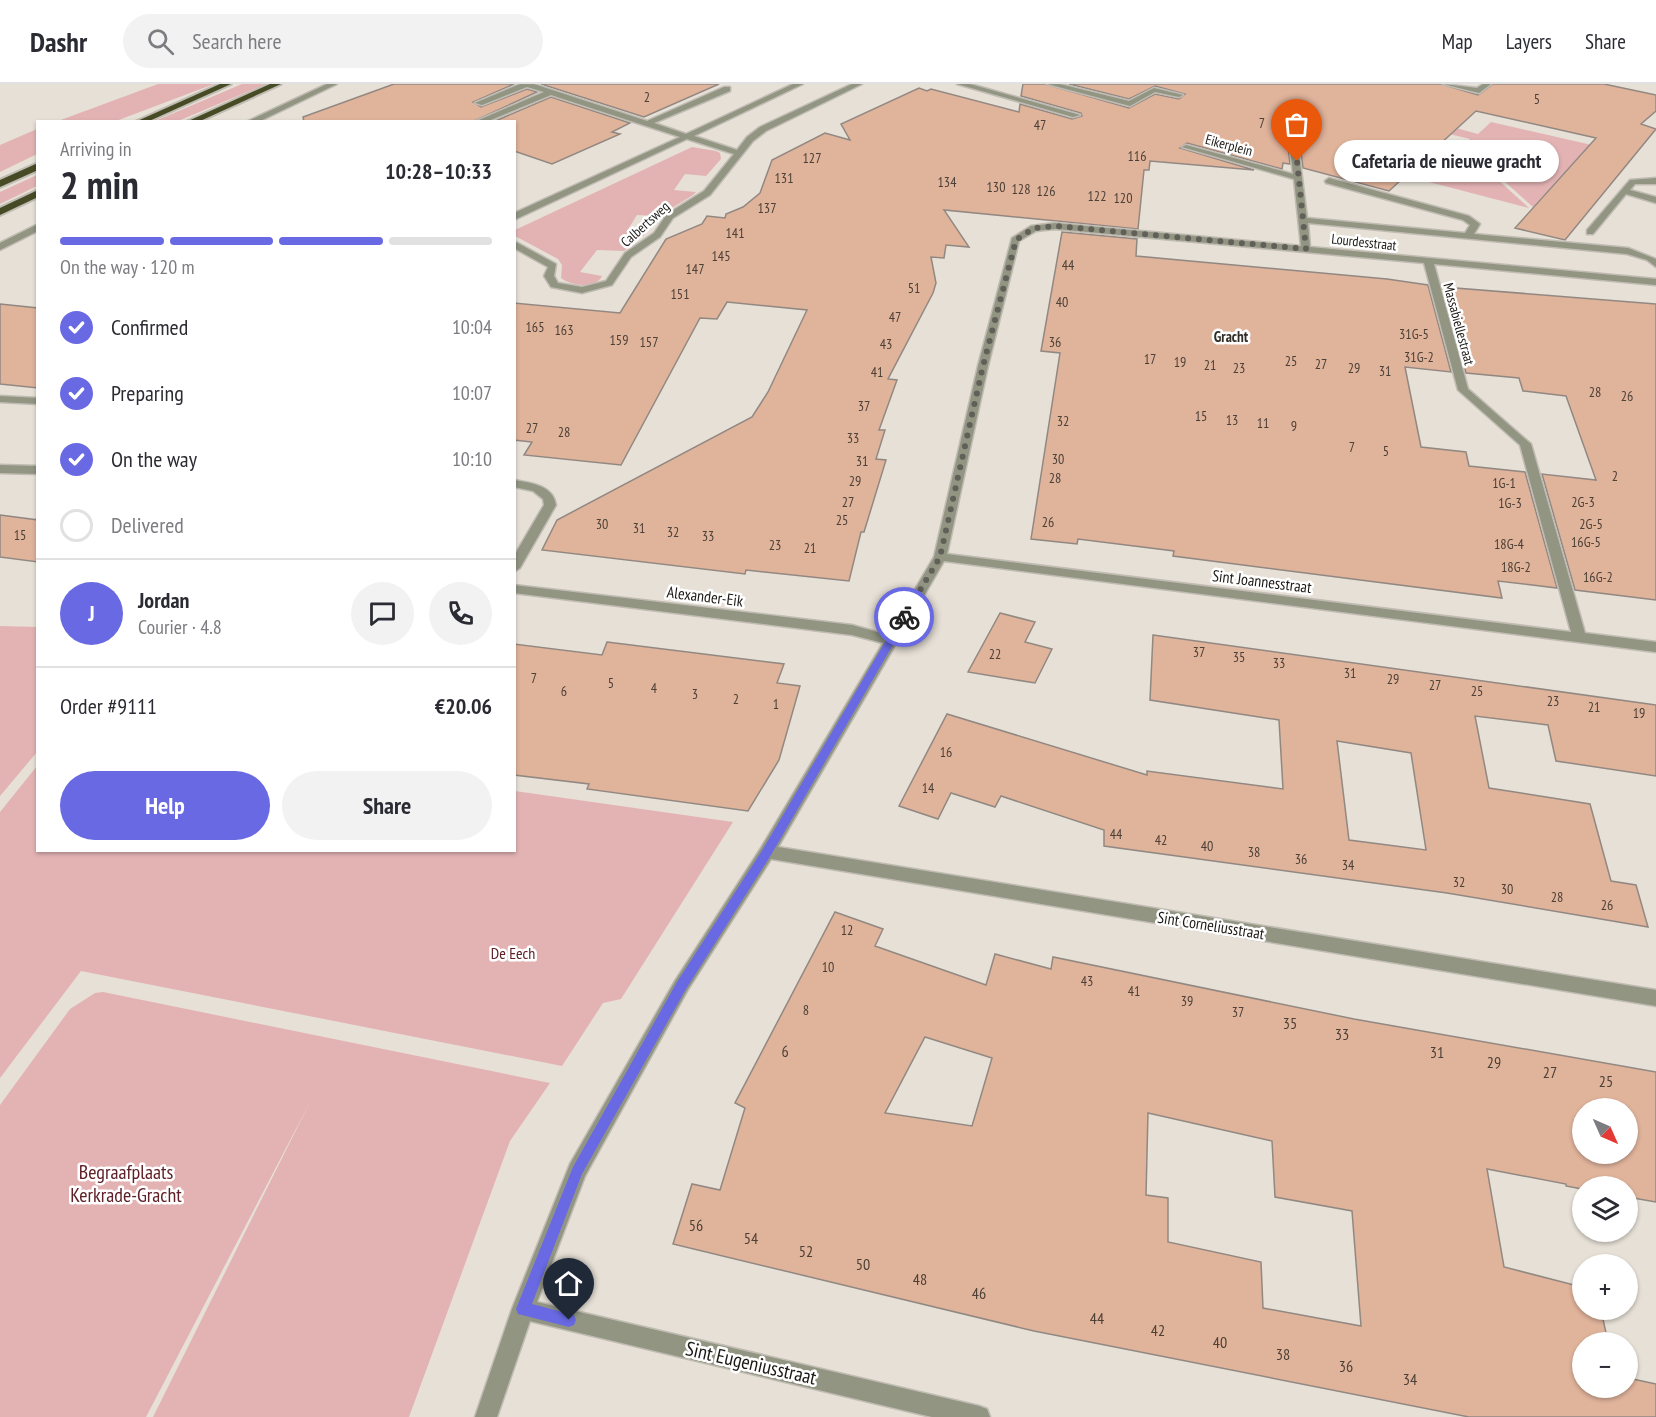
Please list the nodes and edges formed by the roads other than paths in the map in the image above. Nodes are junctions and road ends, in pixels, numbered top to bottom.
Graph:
1 (227, 84) edge
2 (277, 84) edge
3 (333, 84) edge
4 (799, 84) edge
5 (858, 84) edge
6 (961, 84) edge
7 (1051, 84) edge
8 (1447, 84) edge
9 (1487, 84) edge
10 (727, 89) dead end
11 (551, 92) junction
12 (1179, 96) dead end
13 (479, 103) dead end
14 (1076, 115) dead end
15 (144, 120) edge
16 (195, 120) edge
17 (254, 120) edge
18 (483, 120) edge
19 (648, 123) junction
20 (1292, 129) dead end
21 (687, 135) junction
22 (1186, 147) dead end
23 (738, 153) junction
24 (36, 167) edge
25 (1299, 178) junction
26 (1329, 181) dead end
27 (1656, 181) edge
28 (0, 184) edge
29 (1624, 191) junction
30 (36, 194) edge
31 (1656, 200) edge
32 (0, 212) edge
33 (516, 216) edge
34 (1302, 220) junction
35 (36, 228) edge
36 (1590, 232) dead end
37 (1469, 234) junction
38 (516, 245) edge
39 (0, 247) edge
40 (1306, 249) junction
41 (1428, 261) junction
42 (1656, 264) edge
43 (1656, 282) edge
44 (0, 399) edge
45 (36, 401) edge
46 (0, 470) edge
47 (36, 470) edge
48 (516, 483) edge
49 (940, 557) junction
50 (516, 564) edge
51 (516, 589) edge
52 (1579, 637) junction
53 (891, 640) junction
54 (1656, 647) edge
55 (767, 852) junction
56 (1656, 998) edge
57 (523, 1309) junction
58 (486, 1417) edge
59 (979, 1417) edge

1 - 15 highway
2 - 16 highway
3 - 17 street
4 - 21 street
5 - 23 street, Calbertsweg
6 - 14 street
7 - 12 street
8 - 9 street
10 - 19 street
11 - 13 street
11 - 18 street
11 - 19 street
19 - 21 street
20 - 25 street
21 - 23 street
21 - 33 street
22 - 25 street, Eikerplein
23 - 38 street, Calbertsweg
24 - 28 highway
25 - 34 street
26 - 37 street
27 - 29 street
29 - 31 street
29 - 36 street
30 - 32 highway
34 - 37 street, Lourdesstraat
34 - 40 street
35 - 39 street
37 - 42 street, Lourdesstraat
40 - 41 street, Lourdesstraat
40 - 49 street, Lourdesstraat
41 - 43 street, Lourdesstraat
41 - 52 street, Massabiellestraat
44 - 45 street
46 - 47 street
48 - 50 street
49 - 52 street, Sint Joannesstraat
49 - 53 street
51 - 53 street, Alexander-Eik
52 - 54 street, Sint Joannesstraat
53 - 55 street
55 - 56 street, Sint Corneliusstraat
55 - 57 street
57 - 58 street
57 - 59 street, Sint Eugeniusstraat

